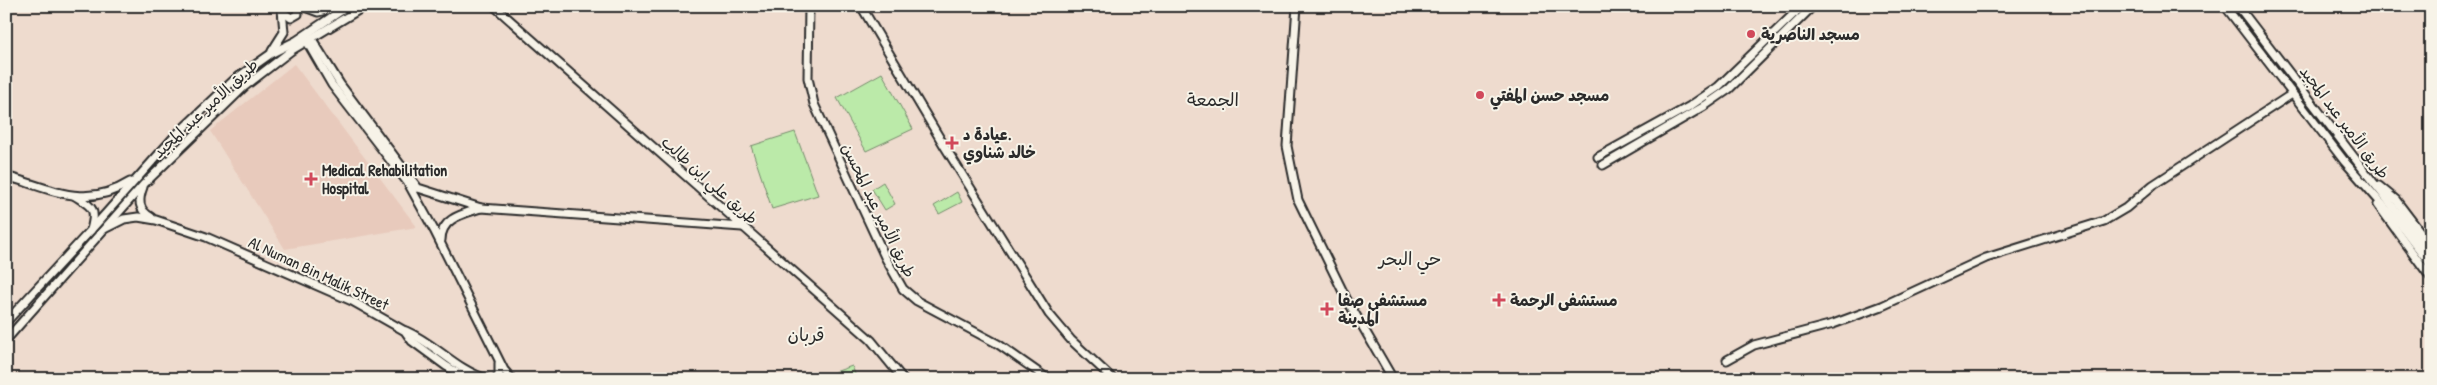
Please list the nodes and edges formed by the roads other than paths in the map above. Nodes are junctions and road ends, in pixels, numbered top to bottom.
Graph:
1 (297, 6) edge
2 (302, 6) edge
3 (342, 6) edge
4 (348, 6) edge
5 (365, 6) edge
6 (494, 6) edge
7 (809, 6) edge
8 (861, 6) edge
9 (1297, 6) edge
10 (1802, 6) edge
11 (1813, 6) edge
12 (2225, 6) edge
13 (2238, 6) edge
14 (281, 8) edge
15 (310, 40) junction
16 (272, 52) junction
17 (917, 86) dead end
18 (910, 90) junction
19 (2292, 94) junction
20 (1598, 157) dead end
21 (1604, 165) dead end
22 (6, 176) edge
23 (136, 179) junction
24 (2373, 182) junction
25 (143, 185) junction
26 (2369, 190) junction
27 (75, 196) junction
28 (481, 208) junction
29 (156, 220) junction
30 (742, 227) junction
31 (91, 230) junction
32 (102, 230) junction
33 (2417, 241) junction
34 (441, 243) junction
35 (2431, 246) edge
36 (2431, 254) edge
37 (2431, 265) edge
38 (2431, 278) edge
39 (6, 322) edge
40 (1068, 322) dead end
41 (1062, 330) junction
42 (405, 331) junction
43 (6, 340) edge
44 (499, 360) junction
45 (1727, 360) dead end
46 (468, 379) edge
47 (487, 379) edge
48 (495, 379) edge
49 (512, 379) edge
50 (903, 379) edge
51 (1048, 379) edge
52 (1113, 379) edge
53 (1392, 379) edge

1 - 14 main road
2 - 3 main road
4 - 16 main road, طريق الأمير عبد المجيد
5 - 15 main road, طريق الأمير عبد المجيد
6 - 30 main road, طريق علي ابن طالب
7 - 51 main road, طريق الأمير عبد المحسن
8 - 18 main road
9 - 53 main road
10 - 20 main road
11 - 21 main road
12 - 19 main road, طريق الأمير عبد المجيد
13 - 24 main road, طريق الأمير عبد المجيد
14 - 16 main road
15 - 25 main road, طريق الأمير عبد المجيد
15 - 28 main road
15 - 34 main road
16 - 23 main road, طريق الأمير عبد المجيد
17 - 18 main road
18 - 41 main road
19 - 26 main road, طريق الأمير عبد المجيد
19 - 45 main road
22 - 27 main road
23 - 27 main road, طريق الأمير عبد المجيد
23 - 31 main road, طريق الأمير عبد المجيد
24 - 33 main road, طريق الأمير عبد المجيد
24 - 35 main road
25 - 29 main road
25 - 32 main road, طريق الأمير عبد المجيد
26 - 33 main road, طريق الأمير عبد المجيد
26 - 38 main road
27 - 31 main road
28 - 30 main road
28 - 34 main road
29 - 32 main road, Al Numan Bin Malik Street
29 - 42 main road, Al Numan Bin Malik Street
30 - 50 main road, طريق علي ابن طالب
31 - 39 main road, طريق الأمير عبد المجيد
32 - 43 main road, طريق الأمير عبد المجيد
33 - 36 main road, طريق الأمير عبد المجيد
33 - 37 main road
34 - 44 main road
40 - 41 main road
41 - 52 main road
42 - 46 main road, Al Numan Bin Malik Street
42 - 47 main road
44 - 48 main road
44 - 49 main road

